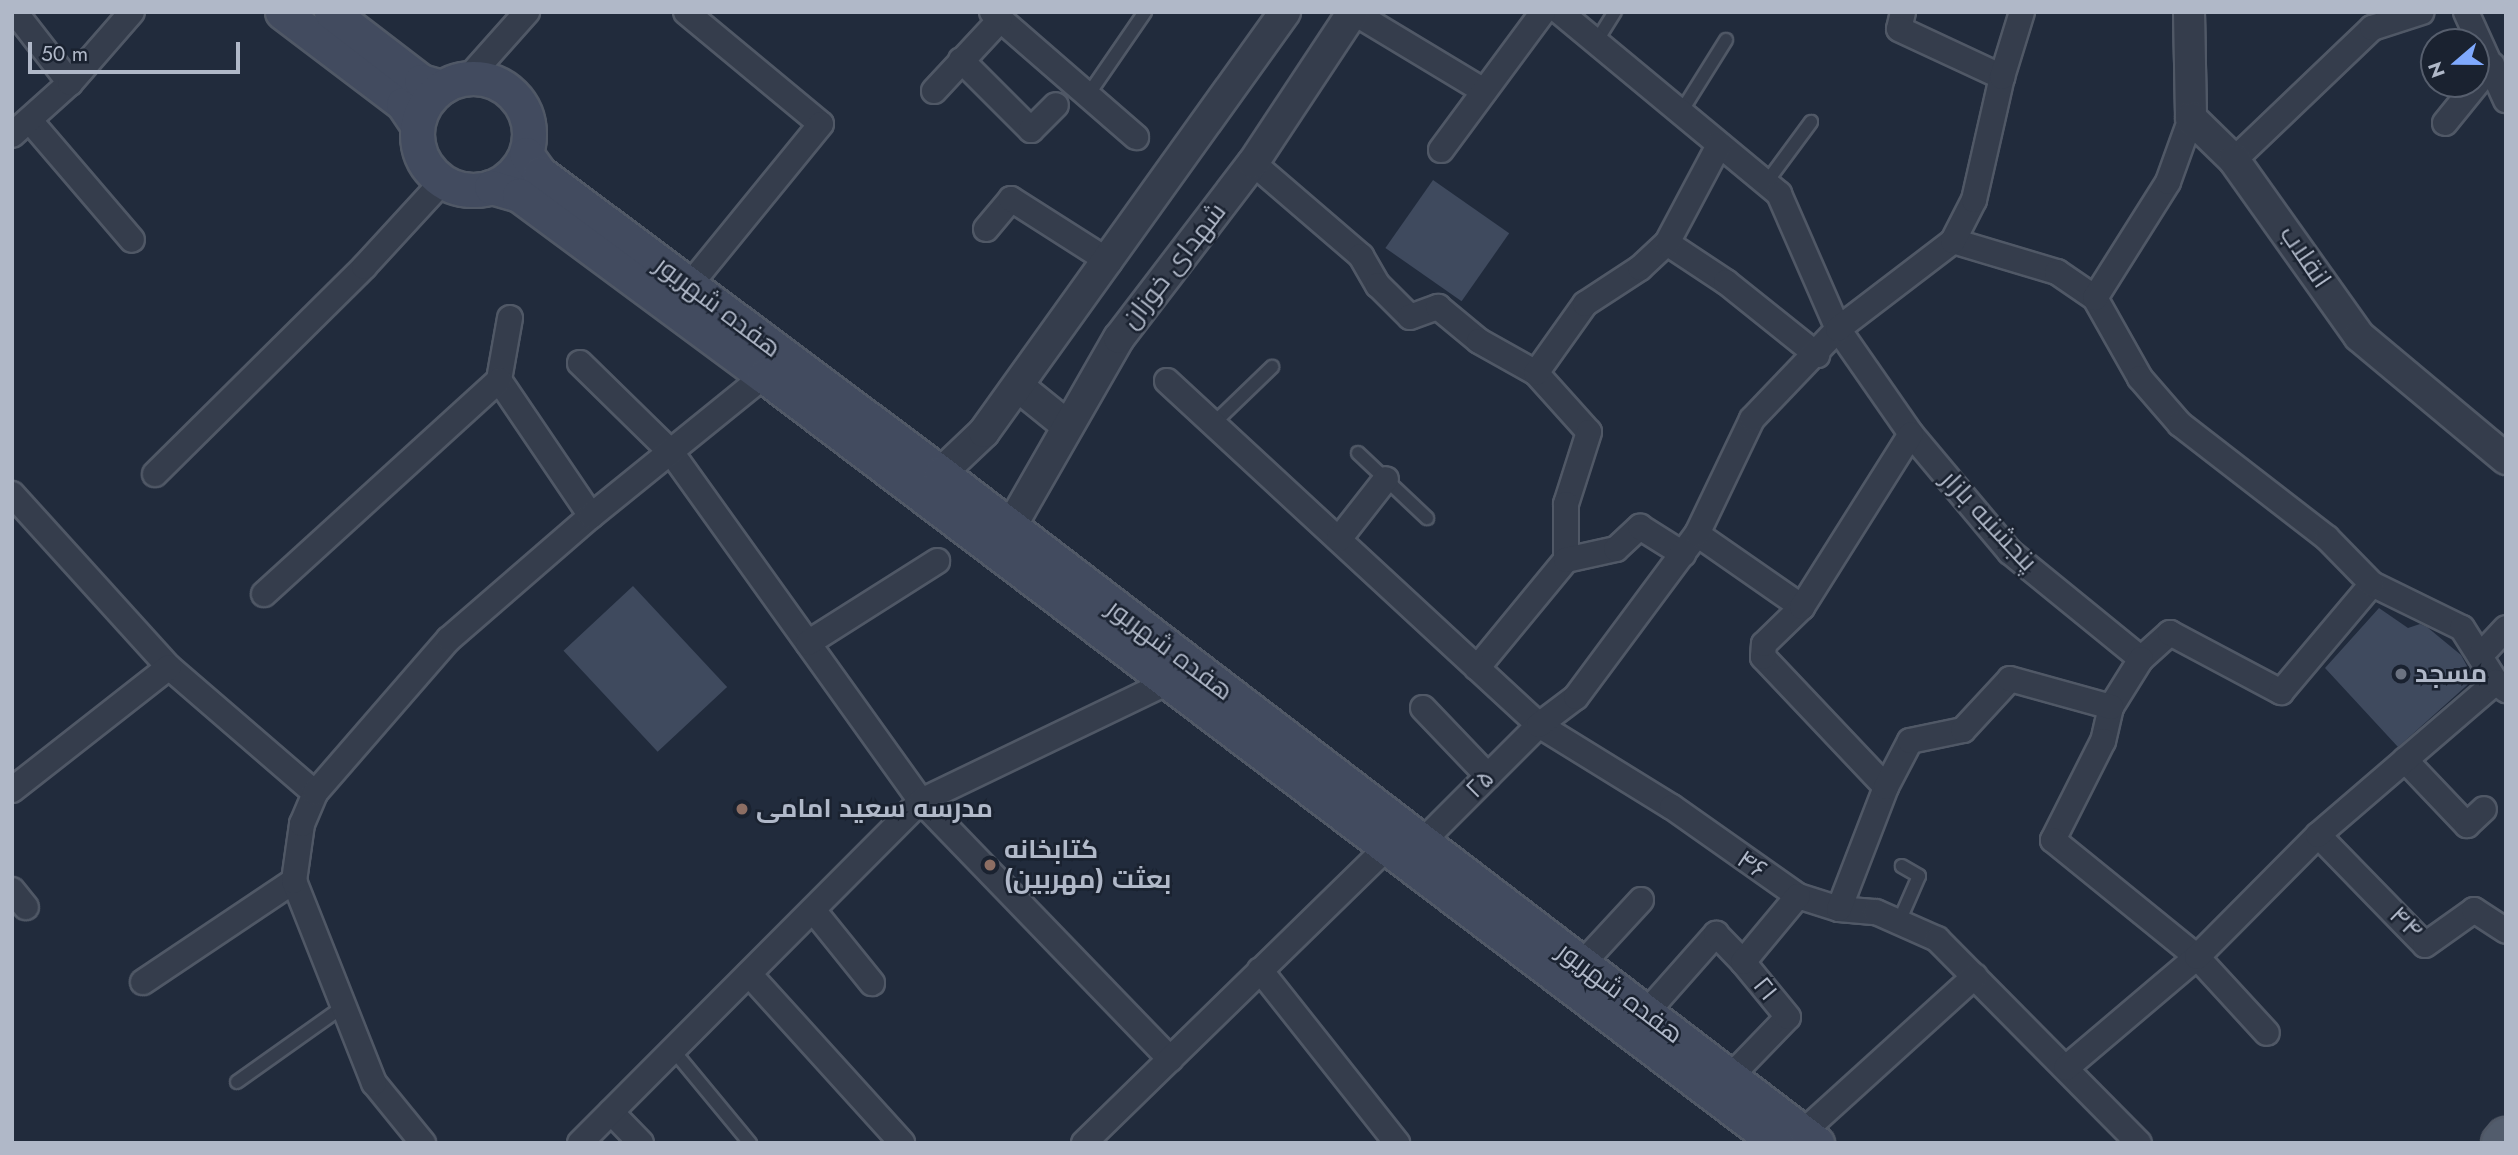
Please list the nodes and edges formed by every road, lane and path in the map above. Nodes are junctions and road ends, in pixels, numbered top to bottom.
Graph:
1 (15, 12) edge
2 (132, 12) edge
3 (282, 12) edge
4 (331, 12) edge
5 (527, 12) edge
6 (686, 12) edge
7 (1145, 12) edge
8 (1285, 12) edge
9 (1353, 12) edge
10 (1543, 12) edge
11 (1560, 12) edge
12 (1615, 12) edge
13 (1903, 12) edge
14 (2022, 12) edge
15 (2189, 12) edge
16 (2422, 12) edge
17 (2466, 12) edge
18 (995, 16) edge
19 (1726, 40) dead end
20 (1596, 42) junction
21 (961, 60) junction
22 (2492, 65) junction
23 (2002, 77) junction
24 (456, 82) junction
25 (70, 83) junction
26 (934, 91) dead end
27 (1484, 92) junction
28 (1088, 95) junction
29 (2506, 100) edge
30 (1056, 105) dead end
31 (1681, 112) junction
32 (2191, 118) junction
33 (1811, 122) dead end
34 (2445, 123) dead end
35 (417, 125) junction
36 (21, 129) edge
37 (1136, 137) dead end
38 (1719, 145) junction
39 (1441, 150) dead end
40 (526, 154) junction
41 (2234, 160) junction
42 (1253, 163) junction
43 (443, 181) junction
44 (1766, 183) junction
45 (491, 187) junction
46 (986, 229) dead end
47 (132, 240) dead end
48 (1953, 241) junction
49 (1667, 243) junction
50 (1110, 261) junction
51 (689, 286) junction
52 (2095, 298) junction
53 (510, 318) dead end
54 (1838, 329) junction
55 (1817, 355) junction
56 (580, 363) dead end
57 (1272, 367) dead end
58 (1536, 373) junction
59 (764, 376) junction
60 (499, 380) junction
61 (1167, 381) dead end
62 (1018, 386) junction
63 (1214, 423) junction
64 (1065, 424) junction
65 (1911, 434) junction
66 (671, 452) junction
67 (1358, 453) dead end
68 (2503, 453) edge
69 (942, 473) junction
70 (155, 474) dead end
71 (1386, 479) junction
72 (12, 494) edge
73 (591, 516) junction
74 (1427, 518) dead end
75 (1010, 528) junction
76 (1698, 534) junction
77 (1339, 538) junction
78 (1683, 554) junction
79 (937, 561) dead end
80 (1566, 561) junction
81 (2372, 584) junction
82 (264, 594) dead end
83 (1802, 607) junction
84 (2506, 628) edge
85 (808, 643) junction
86 (2480, 656) junction
87 (2141, 659) junction
88 (169, 667) junction
89 (1477, 667) junction
90 (1168, 682) junction
91 (2501, 686) edge
92 (2111, 707) junction
93 (1423, 708) dead end
94 (1539, 725) junction
95 (2405, 760) junction
96 (1488, 776) junction
97 (1886, 787) junction
98 (12, 790) edge
99 (315, 793) junction
100 (921, 801) junction
101 (2484, 809) dead end
102 (2318, 835) junction
103 (1422, 842) junction
104 (1387, 847) junction
105 (1902, 866) dead end
106 (294, 881) junction
107 (1798, 896) junction
108 (1641, 900) dead end
109 (813, 909) junction
110 (1839, 909) junction
111 (1898, 924) junction
112 (2506, 931) edge
113 (2197, 957) junction
114 (1743, 962) junction
115 (1582, 964) junction
116 (1260, 970) junction
117 (749, 974) junction
118 (1975, 976) junction
119 (143, 982) dead end
120 (872, 983) dead end
121 (341, 1008) junction
122 (1646, 1013) junction
123 (2267, 1033) dead end
124 (673, 1049) junction
125 (1170, 1059) junction
126 (2066, 1068) junction
127 (1730, 1077) junction
128 (237, 1082) dead end
129 (611, 1112) junction
130 (2506, 1137) edge
131 (1799, 1139) edge
132 (423, 1143) edge
133 (580, 1143) edge
134 (642, 1143) edge
135 (750, 1143) edge
136 (902, 1143) edge
137 (1084, 1143) edge
138 (1397, 1143) edge
139 (2139, 1143) edge
140 (2501, 1143) edge

1 - 25 street
2 - 25 street
3 - 35 main road
4 - 24 main road
5 - 24 street
6 - 51 street
7 - 28 lane
8 - 50 street, شهدای خوزان
9 - 27 street
9 - 42 street, شهدای خوزان
10 - 27 street
11 - 20 street, پنجشنبه بازار
12 - 20 lane
13 - 23 street
14 - 23 street
15 - 32 street
16 - 41 street
17 - 22 street
18 - 21 street
18 - 28 street
19 - 31 lane
20 - 31 street, پنجشنبه بازار
21 - 26 street
21 - 30 street
22 - 29 street
22 - 34 street
23 - 48 street
24 - 35 main road
24 - 40 main road
25 - 36 street
27 - 39 street
28 - 37 street
31 - 38 street, پنجشنبه بازار
32 - 41 street, انقلاب
32 - 52 street
33 - 44 lane
35 - 43 main road
36 - 47 street
38 - 44 street, پنجشنبه بازار
38 - 49 street
40 - 45 main road
40 - 51 main road, هفده شهریور
41 - 68 street, انقلاب
42 - 58 street
42 - 64 street, شهدای خوزان
43 - 45 main road
43 - 70 street
44 - 54 street, پنجشنبه بازار
45 - 59 main road, هفده شهریور
46 - 50 street
48 - 52 street
48 - 54 street, ۲۵
49 - 55 street
49 - 58 street
50 - 62 street, شهدای خوزان
51 - 69 main road, هفده شهریور
52 - 81 street
53 - 60 street
54 - 55 street, ۲۵
54 - 65 street, پنجشنبه بازار
55 - 76 street, ۲۵
56 - 66 street
57 - 63 lane
58 - 80 street
59 - 66 street
59 - 90 main road, هفده شهریور
60 - 73 street
60 - 82 street
61 - 63 street, ۴۶
62 - 64 street
62 - 69 street, شهدای خوزان
63 - 77 street, ۴۶
64 - 75 street, شهدای خوزان
65 - 83 street
65 - 87 street, پنجشنبه بازار
66 - 73 street
66 - 85 street
67 - 71 lane
69 - 75 main road, هفده شهریور
71 - 74 lane
71 - 77 street
72 - 88 street
73 - 99 street
75 - 103 main road, هفده شهریور
76 - 78 street, ۲۵
76 - 83 street
77 - 89 street, ۴۶
78 - 80 street
78 - 94 street, ۲۵
79 - 85 street
80 - 89 street
81 - 86 street
81 - 87 street
83 - 97 street
84 - 86 street
85 - 100 street
86 - 91 street
87 - 92 street
88 - 98 street
88 - 99 street
89 - 94 street, ۴۶
90 - 100 street
90 - 104 main road, هفده شهریور
91 - 95 street
92 - 97 street
92 - 113 street
93 - 96 street
94 - 96 street, ۲۵
94 - 107 street, ۴۶
95 - 101 street
95 - 102 street
96 - 103 street, ۲۵
97 - 110 street
99 - 106 street
100 - 109 street
100 - 125 street
102 - 112 street, ۴۴
102 - 113 street
103 - 115 main road, هفده شهریور
104 - 116 street
104 - 131 main road, هفده شهریور
105 - 111 lane
106 - 119 street
106 - 121 street
107 - 110 street, ۴۶
107 - 114 street, ۲۱
108 - 115 street
109 - 117 street
109 - 120 street
110 - 111 street, ۴۶
111 - 118 street, ۴۶
113 - 123 street
113 - 126 street
114 - 122 street
114 - 127 street, ۲۱
115 - 122 main road, هفده شهریور
116 - 125 street
116 - 138 street
117 - 124 street
117 - 136 street
118 - 126 street, ۴۶
118 - 131 street
121 - 128 lane
121 - 132 street
122 - 127 main road, هفده شهریور
124 - 129 street
124 - 135 lane
125 - 137 street
126 - 139 street
127 - 131 main road, هفده شهریور
129 - 133 street
129 - 134 street
130 - 140 main road

